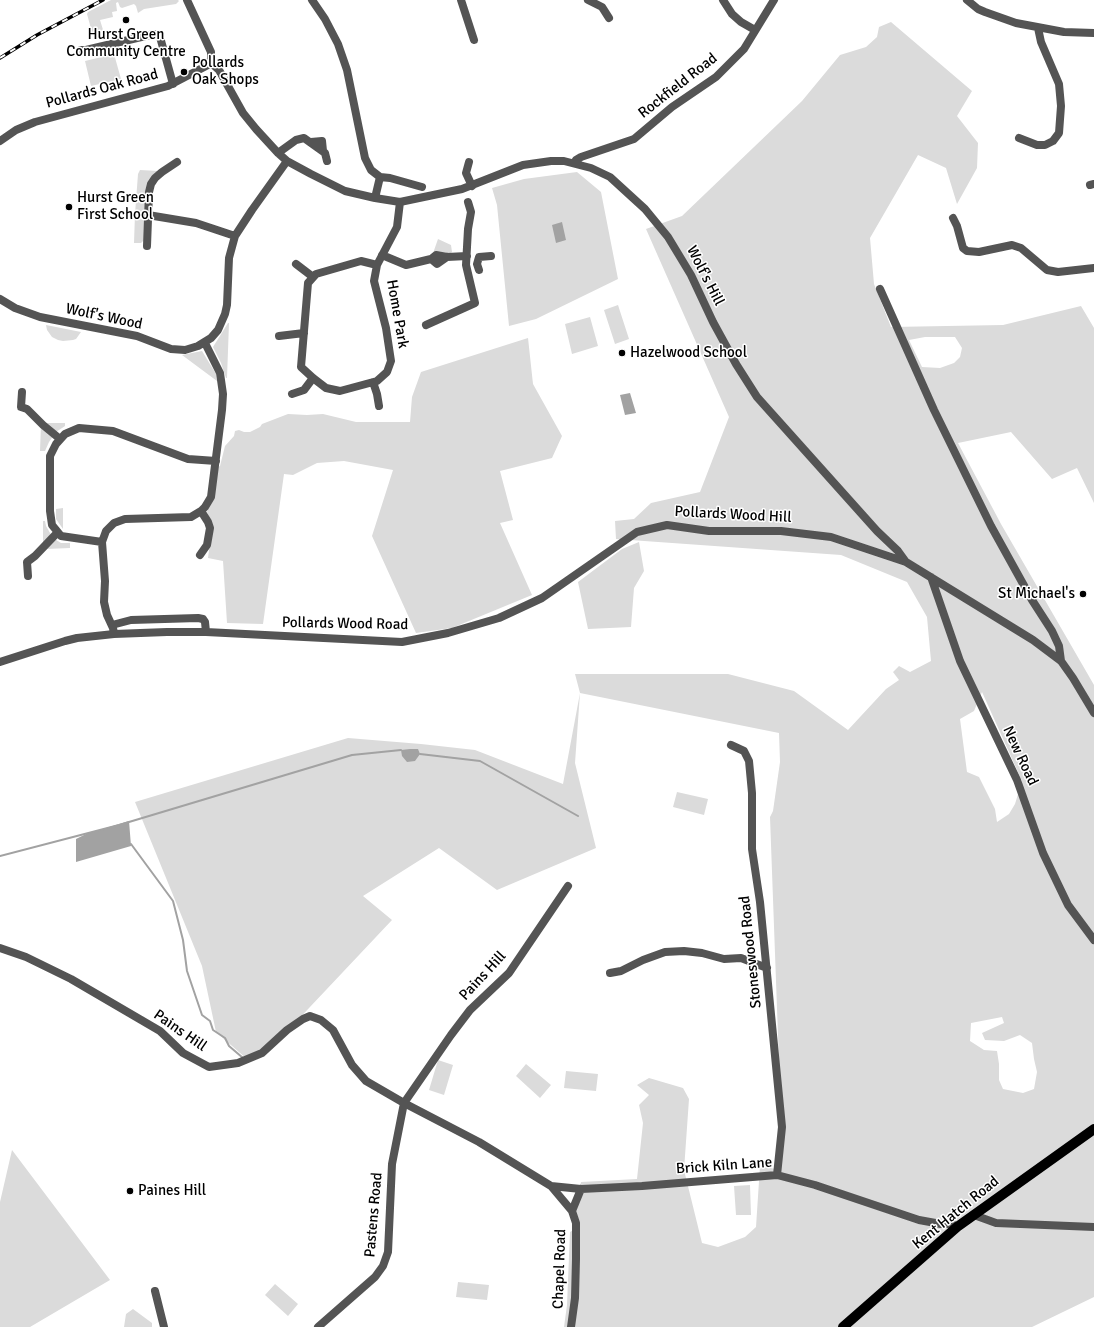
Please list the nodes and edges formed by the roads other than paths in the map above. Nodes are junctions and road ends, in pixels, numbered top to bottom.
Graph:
1 (187, 0) edge
2 (312, 0) edge
3 (461, 0) edge
4 (588, 0) edge
5 (723, 0) edge
6 (774, 0) edge
7 (967, 0) edge
8 (609, 18) dead end
9 (1038, 28) junction
10 (755, 30) junction
11 (1094, 33) edge
12 (474, 40) dead end
13 (81, 50) dead end
14 (210, 62) junction
15 (173, 84) junction
16 (1019, 138) dead end
17 (0, 141) edge
18 (278, 154) junction
19 (287, 161) junction
20 (177, 162) dead end
21 (469, 162) dead end
22 (574, 163) junction
23 (335, 164) dead end
24 (380, 177) junction
25 (472, 186) junction
26 (422, 187) dead end
27 (375, 198) junction
28 (400, 202) junction
29 (468, 202) dead end
30 (148, 215) junction
31 (953, 218) dead end
32 (235, 236) junction
33 (146, 246) dead end
34 (382, 255) junction
35 (467, 256) junction
36 (491, 256) dead end
37 (296, 264) dead end
38 (377, 265) junction
39 (466, 265) junction
40 (1094, 268) edge
41 (313, 277) junction
42 (880, 289) dead end
43 (0, 299) edge
44 (426, 325) dead end
45 (304, 333) junction
46 (279, 336) dead end
47 (205, 343) junction
48 (313, 378) junction
49 (373, 382) junction
50 (22, 392) dead end
51 (292, 394) dead end
52 (379, 406) dead end
53 (60, 439) junction
54 (216, 461) junction
55 (201, 511) junction
56 (57, 533) junction
57 (102, 542) junction
58 (200, 554) dead end
59 (906, 562) junction
60 (28, 576) dead end
61 (931, 577) junction
62 (546, 594) joint
63 (112, 625) junction
64 (206, 632) junction
65 (114, 634) junction
66 (1061, 661) junction
67 (0, 662) edge
68 (1094, 713) edge
69 (731, 745) dead end
70 (568, 886) dead end
71 (1094, 940) edge
72 (0, 948) edge
73 (767, 968) junction
74 (610, 973) dead end
75 (404, 1103) junction
76 (1094, 1129) edge
77 (778, 1170) junction
78 (551, 1186) junction
79 (581, 1188) junction
80 (572, 1211) junction
81 (974, 1214) junction
82 (957, 1227) junction
83 (1094, 1227) edge
84 (155, 1291) dead end
85 (164, 1327) edge
86 (318, 1327) edge
87 (571, 1327) edge
88 (843, 1327) edge

1 - 14 street
2 - 24 street
3 - 12 street
4 - 8 street
5 - 10 street
6 - 10 street, Rockfield Road
7 - 9 street
9 - 11 street
9 - 16 street
10 - 22 street, Rockfield Road
13 - 15 street
14 - 15 street, Pollards Oak Road
14 - 18 street, Wolf's Hill
15 - 17 street, Pollards Oak Road
18 - 19 street, Wolf's Hill
18 - 23 street
19 - 27 street, Wolf's Hill
19 - 32 street, Wolf's Wood
20 - 30 street
21 - 25 street
22 - 25 street, Wolf's Hill
22 - 59 street, Wolf's Hill
24 - 26 street
24 - 27 street
25 - 28 street, Wolf's Hill
27 - 28 street, Wolf's Hill
28 - 34 street, Home Park
29 - 35 street
30 - 32 street
30 - 33 street
31 - 40 street
32 - 47 street, Wolf's Wood
34 - 35 street
34 - 38 street, Home Park
35 - 39 street
36 - 39 street
37 - 41 street
38 - 41 street, Home Park
38 - 49 street, Home Park
39 - 44 street
41 - 45 street, Home Park
42 - 66 street
43 - 47 street, Wolf's Wood
45 - 46 street
45 - 48 street, Home Park
47 - 54 street
48 - 49 street, Home Park
48 - 51 street
49 - 52 street
50 - 53 street
53 - 54 street
53 - 56 street
54 - 55 street
55 - 57 street
55 - 58 street
56 - 57 street
56 - 60 street
57 - 63 street
59 - 61 street, Pollards Wood Hill
59 - 62 street, Pollards Wood Hill
61 - 66 street, Pollards Wood Hill
61 - 71 street, New Road
62 - 64 street, Pollards Wood Road
63 - 64 street
63 - 65 street
64 - 65 street, Pollards Wood Road
65 - 67 street, Pollards Wood Road
66 - 68 street
69 - 73 street, Stoneswood Road
70 - 75 street, Pains Hill
72 - 75 street, Pains Hill
73 - 74 street
73 - 77 street, Stoneswood Road
75 - 78 street, Pains Hill
75 - 86 street, Pastens Road
76 - 81 main road, Kent Hatch Road
77 - 79 street, Brick Kiln Lane
77 - 82 street, Brick Kiln Lane
78 - 79 street, Pains Hill
78 - 80 street
79 - 80 street
80 - 87 street, Chapel Road
81 - 82 main road, Kent Hatch Road
81 - 83 street
82 - 88 main road, Kent Hatch Road
84 - 85 street

